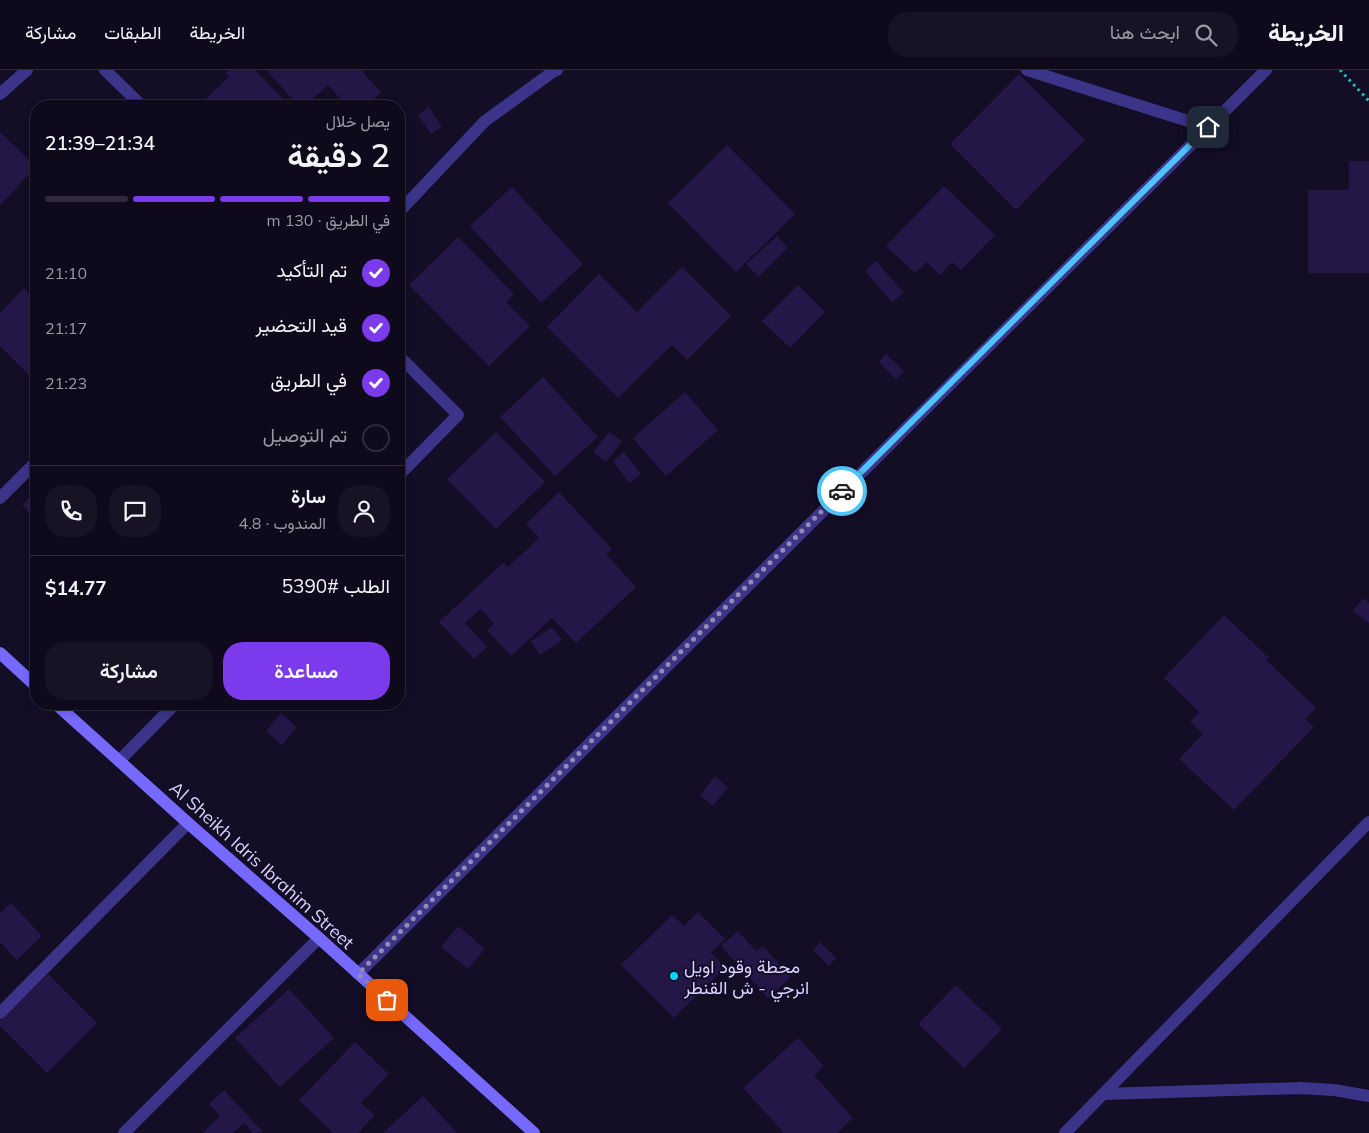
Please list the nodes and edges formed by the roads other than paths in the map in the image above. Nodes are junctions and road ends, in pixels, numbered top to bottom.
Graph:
1 (27, 70) edge
2 (105, 70) edge
3 (557, 70) edge
4 (1027, 70) edge
5 (1266, 70) edge
6 (0, 94) edge
7 (136, 100) edge
8 (1208, 127) junction
9 (405, 206) edge
10 (405, 362) edge
11 (30, 468) edge
12 (405, 469) edge
13 (0, 498) edge
14 (0, 653) edge
15 (30, 680) edge
16 (63, 710) edge
17 (169, 710) edge
18 (119, 761) junction
19 (1369, 822) edge
20 (188, 823) junction
21 (319, 938) junction
22 (358, 974) junction
23 (0, 1013) edge
24 (1103, 1094) junction
25 (1369, 1096) edge
26 (124, 1133) edge
27 (534, 1133) edge
28 (1065, 1133) edge

1 - 6 street
2 - 7 street
3 - 9 street
4 - 8 street
5 - 8 street
8 - 22 street
10 - 12 street
11 - 13 street
14 - 15 street
16 - 18 street, Al Sheikh Idris Ibrahim Street
17 - 18 street
18 - 20 street, Al Sheikh Idris Ibrahim Street
19 - 24 street
20 - 21 street, Al Sheikh Idris Ibrahim Street
20 - 23 street
21 - 22 street, Al Sheikh Idris Ibrahim Street
21 - 26 street
22 - 27 street, Al Sheikh Idris Ibrahim Street
24 - 25 street
24 - 28 street

